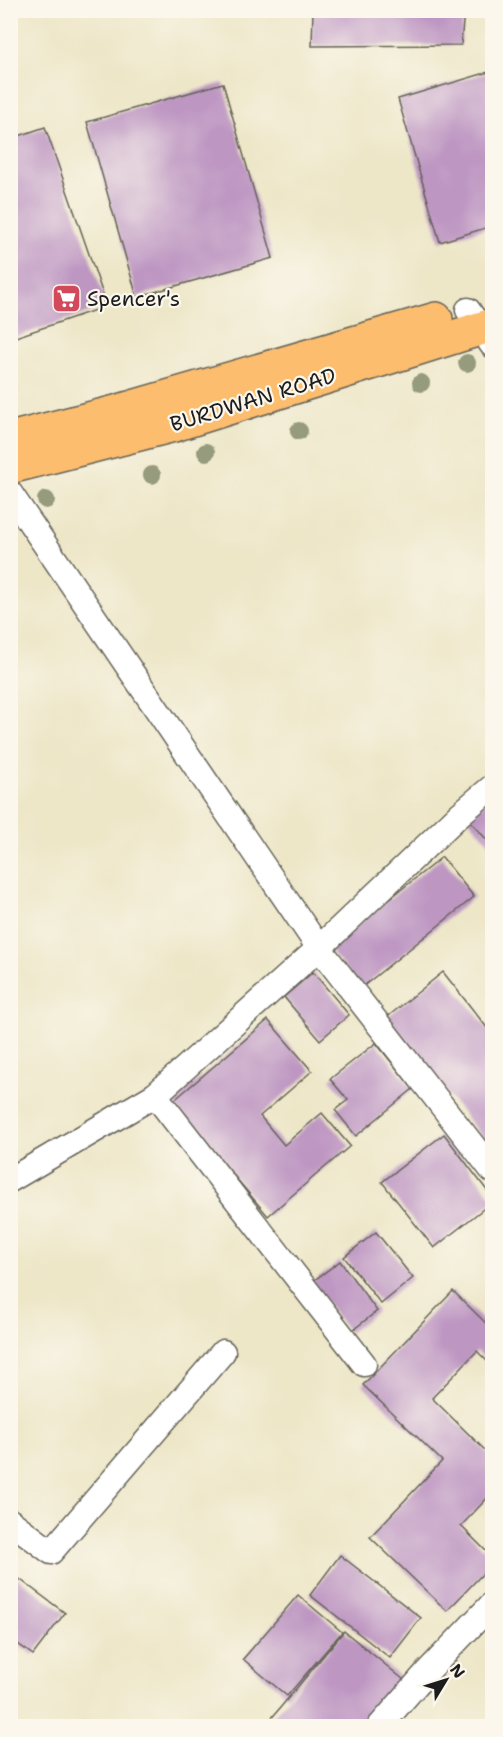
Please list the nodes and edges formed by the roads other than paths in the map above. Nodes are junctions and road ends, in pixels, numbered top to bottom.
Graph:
1 (485, 322) edge
2 (10, 439) edge
3 (10, 467) edge
4 (10, 493) edge
5 (492, 787) edge
6 (319, 948) junction
7 (155, 1095) junction
8 (492, 1170) edge
9 (10, 1180) edge
10 (223, 1352) dead end
11 (364, 1364) dead end
12 (10, 1521) edge
13 (492, 1604) edge
14 (380, 1726) edge

1 - 2 main road, BURDWAN ROAD
1 - 3 main road, BURDWAN ROAD
4 - 6 street
5 - 6 street
6 - 7 street
6 - 8 street
7 - 9 street
7 - 11 street
10 - 12 street
13 - 14 street

